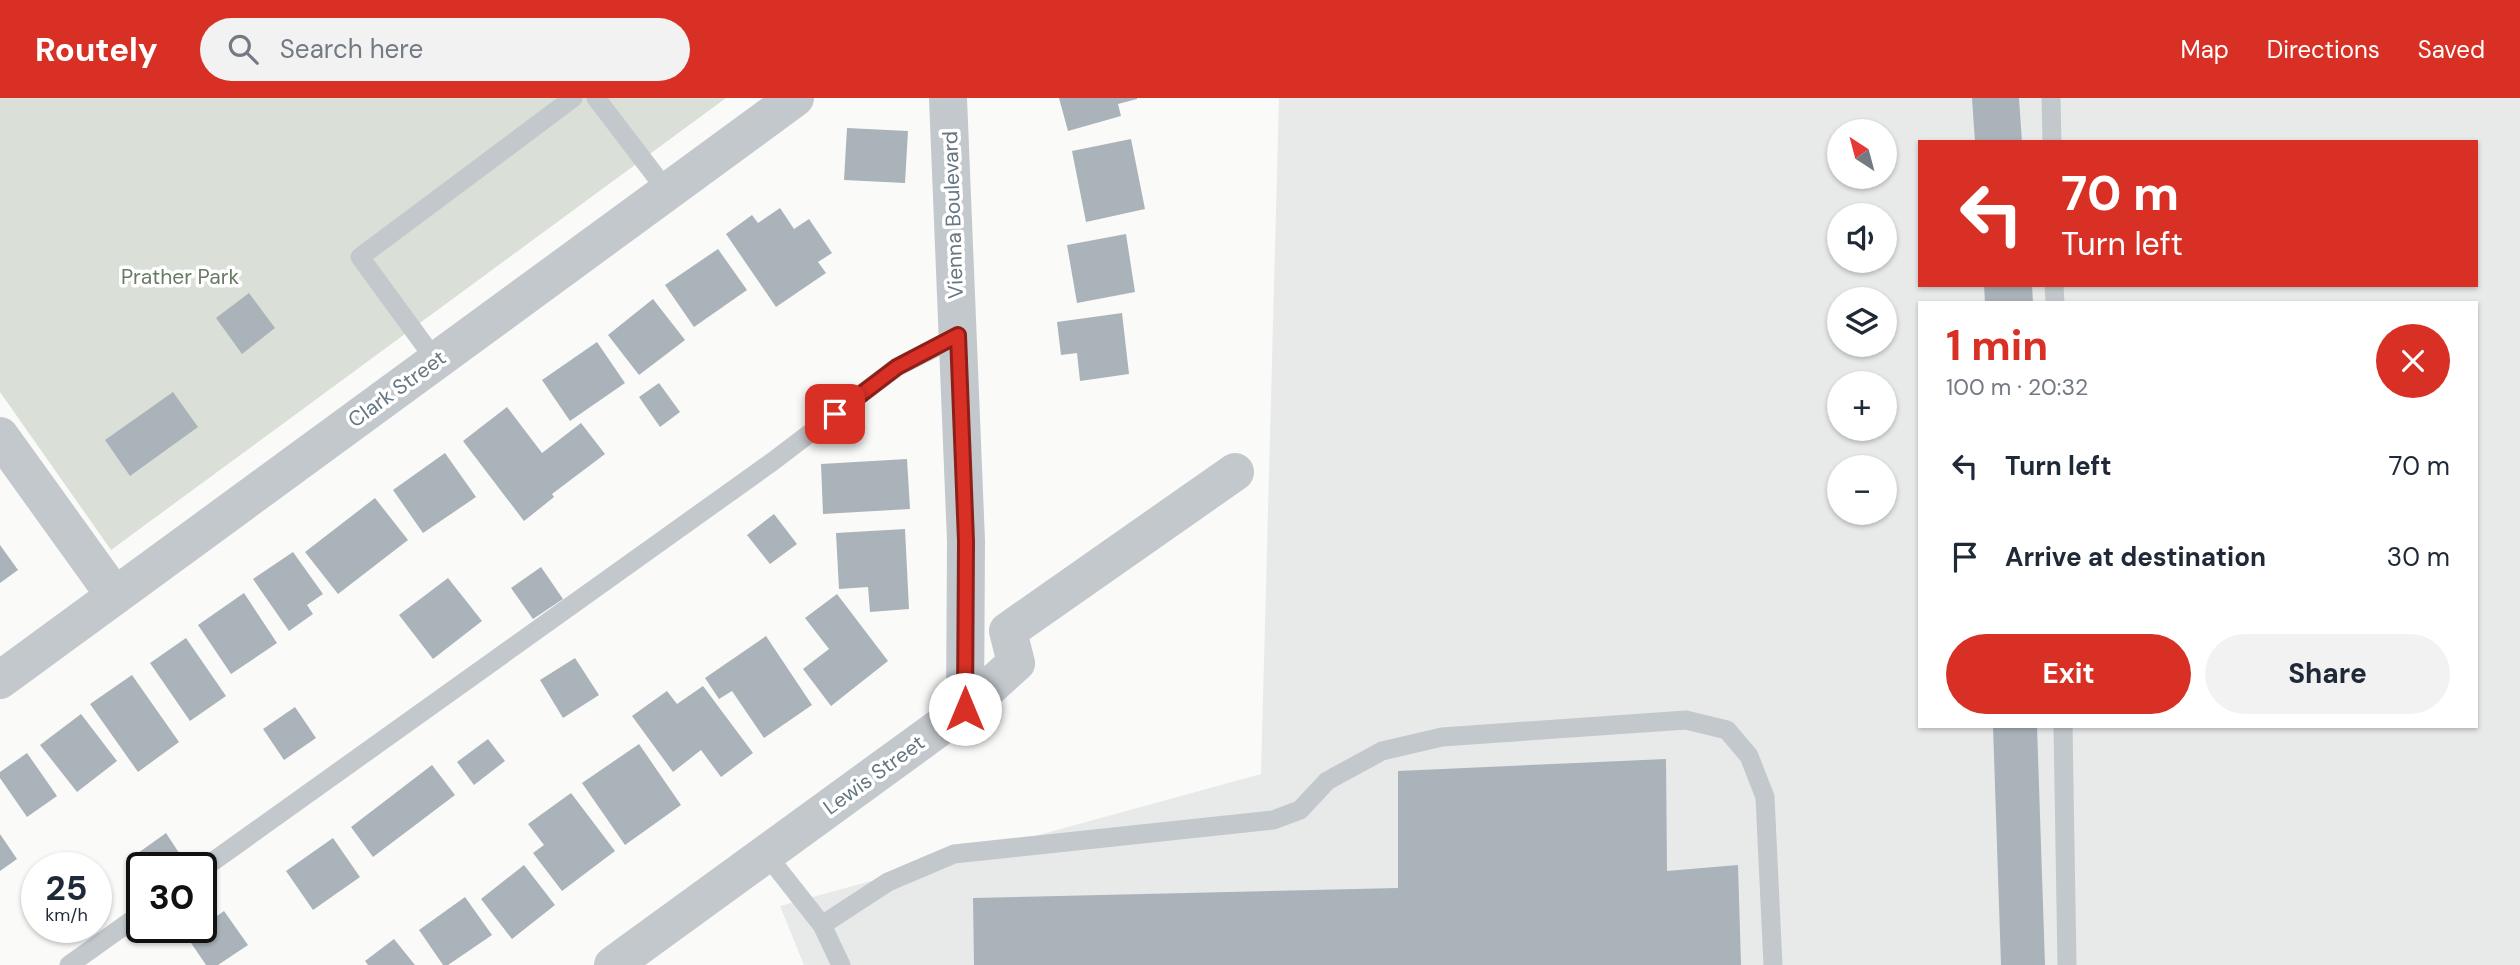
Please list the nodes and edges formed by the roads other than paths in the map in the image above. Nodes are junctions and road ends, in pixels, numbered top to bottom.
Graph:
1 (573, 98) edge
2 (596, 98) edge
3 (794, 98) edge
4 (948, 98) edge
5 (2051, 98) edge
6 (2052, 140) edge
7 (667, 191) junction
8 (958, 335) junction
9 (436, 361) junction
10 (0, 436) edge
11 (1235, 472) dead end
12 (115, 596) junction
13 (0, 680) edge
14 (965, 709) junction
15 (2063, 728) edge
16 (765, 854) junction
17 (217, 859) edge
18 (126, 924) edge
19 (822, 925) junction
20 (69, 965) edge
21 (613, 965) edge
22 (841, 965) edge
23 (1773, 965) edge
24 (2067, 965) edge

1 - 9 lane
2 - 7 lane
3 - 7 street, Clark Street
4 - 8 street, Vienna Boulevard
5 - 6 lane
7 - 9 street, Clark Street
8 - 14 street, Vienna Boulevard
8 - 17 lane
9 - 12 street, Clark Street
10 - 12 street
11 - 14 street, Lewis Street
12 - 13 street, Clark Street
14 - 16 street, Lewis Street
15 - 24 lane
16 - 19 lane
16 - 21 street, Lewis Street
18 - 20 lane
19 - 22 lane
19 - 23 lane

